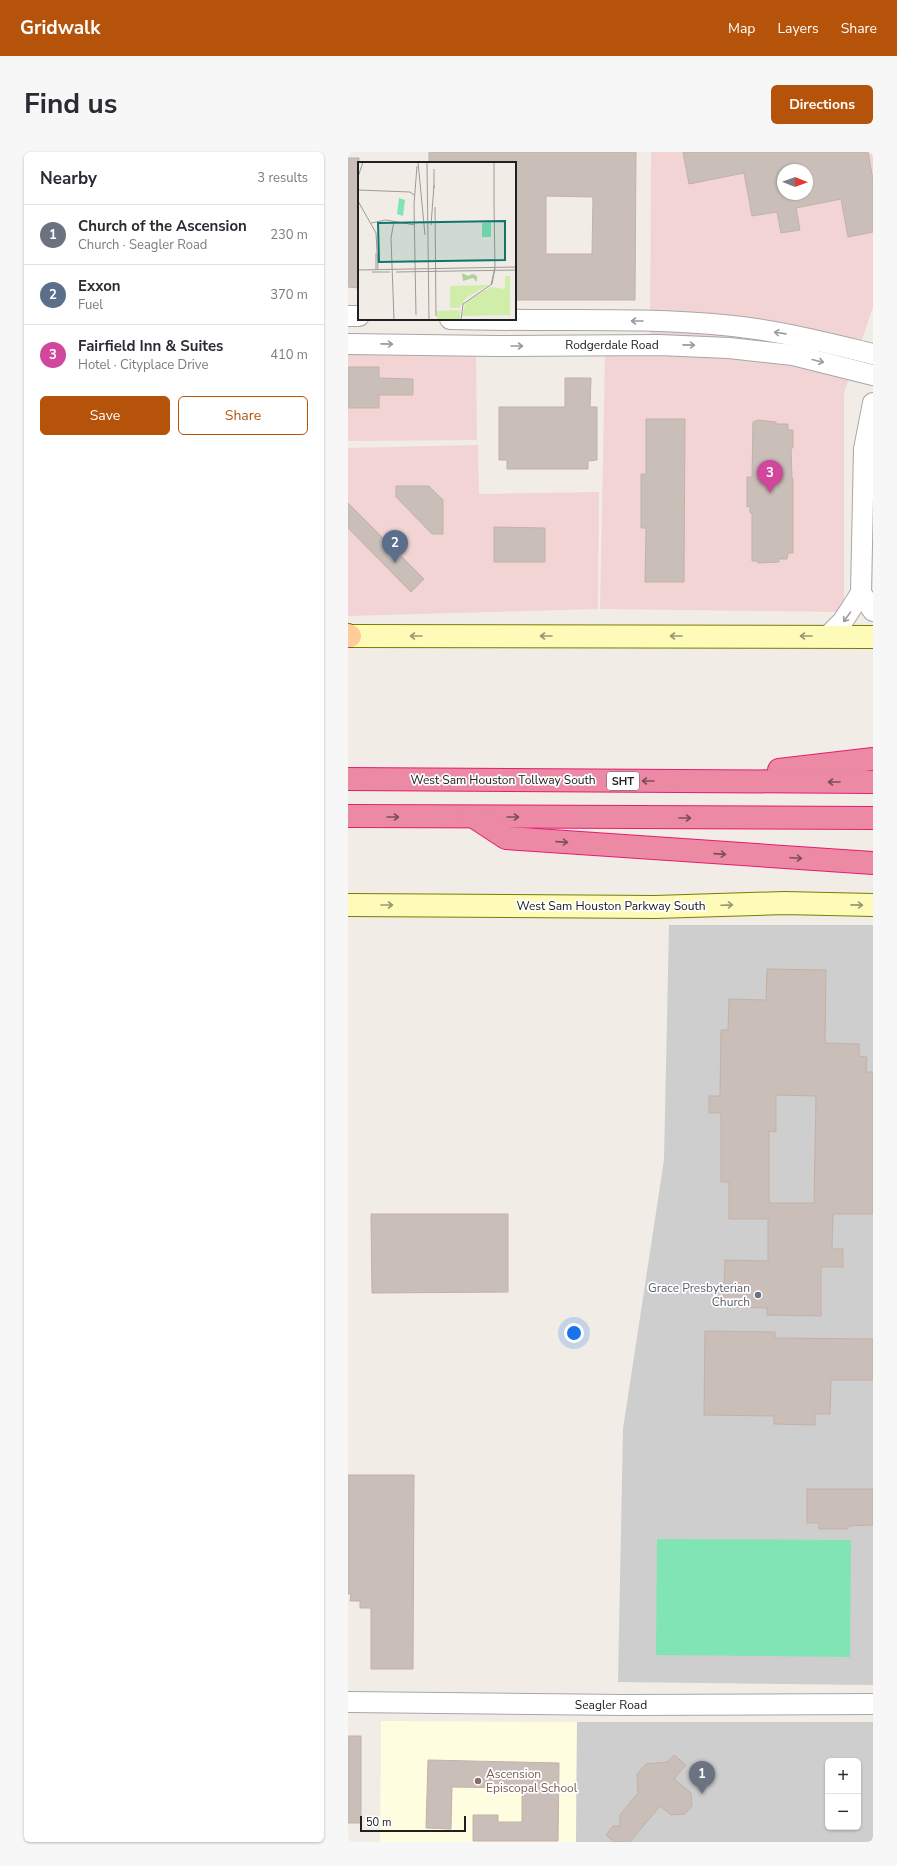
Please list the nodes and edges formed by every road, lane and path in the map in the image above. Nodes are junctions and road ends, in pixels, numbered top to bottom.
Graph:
1 (459, 320) edge
2 (516, 320) edge
3 (660, 321) junction
4 (348, 344) edge
5 (467, 345) junction
6 (659, 345) junction
7 (873, 354) edge
8 (873, 375) edge
9 (873, 403) edge
10 (861, 593) junction
11 (873, 611) edge
12 (348, 636) edge
13 (827, 636) junction
14 (873, 636) edge
15 (873, 759) edge
16 (348, 779) edge
17 (678, 781) junction
18 (873, 782) edge
19 (348, 816) edge
20 (474, 817) junction
21 (873, 818) edge
22 (873, 863) edge
23 (348, 905) edge
24 (873, 905) edge
25 (348, 1702) edge
26 (873, 1704) edge

1 - 5 street
3 -> 2 street, Rodgerdale Road
3 - 6 street
7 -> 3 street, Rodgerdale Road
4 -> 5 street, Rodgerdale Road
5 -> 6 street, Rodgerdale Road
6 -> 8 street, Rodgerdale Road
9 - 10 street
10 - 11 street
10 -> 13 street
13 -> 12 main road
13 - 14 main road
15 - 17 highway
17 -> 16 highway, West Sam Houston Tollway South / SHT
18 -> 17 highway, West Sam Houston Tollway South / SHT
19 -> 20 highway
20 -> 21 highway
20 -> 22 highway
23 -> 24 main road, West Sam Houston Parkway South
25 - 26 street, Seagler Road

